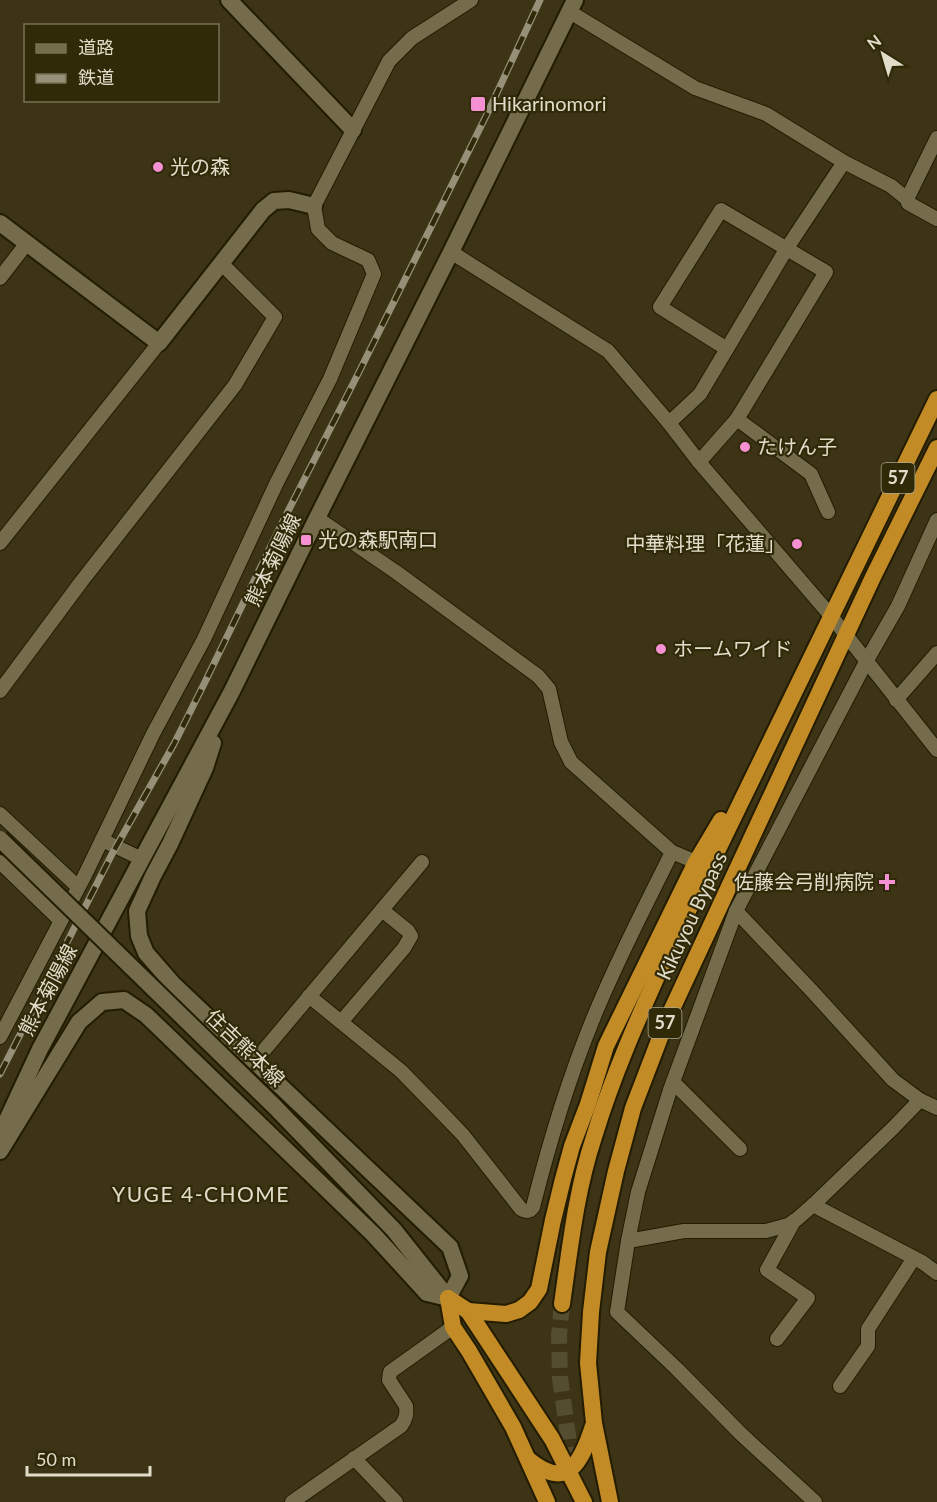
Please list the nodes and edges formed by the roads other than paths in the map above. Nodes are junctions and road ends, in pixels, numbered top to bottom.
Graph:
1 (229, 0) edge
2 (471, 0) edge
3 (572, 6) edge
4 (353, 130) junction
5 (937, 138) edge
6 (844, 162) junction
7 (907, 199) junction
8 (314, 206) junction
9 (937, 219) edge
10 (0, 223) edge
11 (27, 243) junction
12 (786, 248) junction
13 (451, 252) junction
14 (221, 262) junction
15 (0, 278) edge
16 (159, 343) junction
17 (728, 349) junction
18 (937, 399) edge
19 (737, 419) junction
20 (669, 423) junction
21 (937, 448) edge
22 (699, 462) junction
23 (828, 512) dead end
24 (317, 518) junction
25 (937, 520) edge
26 (0, 543) edge
27 (831, 616) junction
28 (846, 636) junction
29 (937, 653) edge
30 (867, 660) junction
31 (2, 683) edge
32 (232, 691) junction
33 (896, 700) junction
34 (776, 729) junction
35 (937, 750) edge
36 (0, 814) edge
37 (0, 839) edge
38 (102, 840) junction
39 (672, 852) junction
40 (142, 859) junction
41 (0, 862) edge
42 (422, 862) dead end
43 (696, 862) junction
44 (78, 887) junction
45 (382, 910) junction
46 (736, 911) junction
47 (60, 921) junction
48 (309, 996) junction
49 (341, 1022) junction
50 (0, 1036) edge
51 (255, 1061) junction
52 (673, 1082) junction
53 (920, 1100) junction
54 (937, 1107) edge
55 (0, 1135) edge
56 (740, 1149) dead end
57 (0, 1150) edge
58 (813, 1205) junction
59 (794, 1221) junction
60 (628, 1241) junction
61 (914, 1258) junction
62 (937, 1273) edge
63 (448, 1298) junction
64 (562, 1304) tunnel mouth
65 (468, 1311) junction
66 (453, 1327) junction
67 (777, 1339) dead end
68 (840, 1386) dead end
69 (594, 1423) junction
70 (354, 1458) junction
71 (527, 1458) junction
72 (568, 1471) junction
73 (291, 1502) edge
74 (396, 1502) edge
75 (546, 1502) edge
76 (584, 1502) edge
77 (610, 1502) edge
78 (815, 1502) edge

1 - 4 main road
2 - 4 street
3 - 6 street
3 - 13 main road, 熊本菊陽線
4 - 8 street
5 - 7 street
6 - 7 street
6 - 12 street
7 - 9 street
8 - 14 main road
8 - 38 street
10 - 11 main road
11 - 15 street
11 - 16 main road
12 - 17 street
12 - 17 street
12 - 19 street
13 - 20 street
13 - 24 main road, 熊本菊陽線
14 - 16 main road
14 - 31 street
16 - 26 street
17 - 20 street
18 - 27 highway, Kikuyou Bypass / 57
19 - 22 street
19 - 23 street
20 - 22 street
21 - 28 highway, Kikuyou Bypass / 57
22 - 27 street
24 - 32 main road, 熊本菊陽線
24 - 39 street
25 - 30 street
27 - 28 street
27 - 34 highway, Kikuyou Bypass / 57
28 - 30 street
28 - 69 highway, Kikuyou Bypass / 57
29 - 33 street
30 - 33 street
30 - 46 street
32 - 40 main road, 熊本菊陽線
32 - 51 main road
33 - 35 street
34 - 43 highway
34 - 64 highway, Kikuyou Bypass / 57
36 - 44 street
37 - 63 main road, 住吉熊本線, bridge
38 - 40 street
38 - 44 street
39 - 43 street
39 - 49 street
40 - 55 main road, 熊本菊陽線
41 - 47 street
42 - 45 street
43 - 65 highway
44 - 47 street
45 - 48 street
45 - 49 street
46 - 52 street
46 - 53 street
47 - 50 street
48 - 49 street
48 - 51 street
51 - 63 main road
52 - 56 street
52 - 60 street
53 - 54 street
53 - 58 street
57 - 63 main road
58 - 59 street
58 - 61 street
59 - 60 street
59 - 67 street
60 - 78 street
61 - 62 street
61 - 68 street
63 - 65 highway
63 - 66 highway
65 - 72 highway
66 - 70 street
66 - 71 highway
69 - 72 highway
69 - 77 highway, Kikuyou Bypass / 57
70 - 73 street
70 - 74 street
71 - 72 highway
71 - 75 highway
72 - 76 highway

